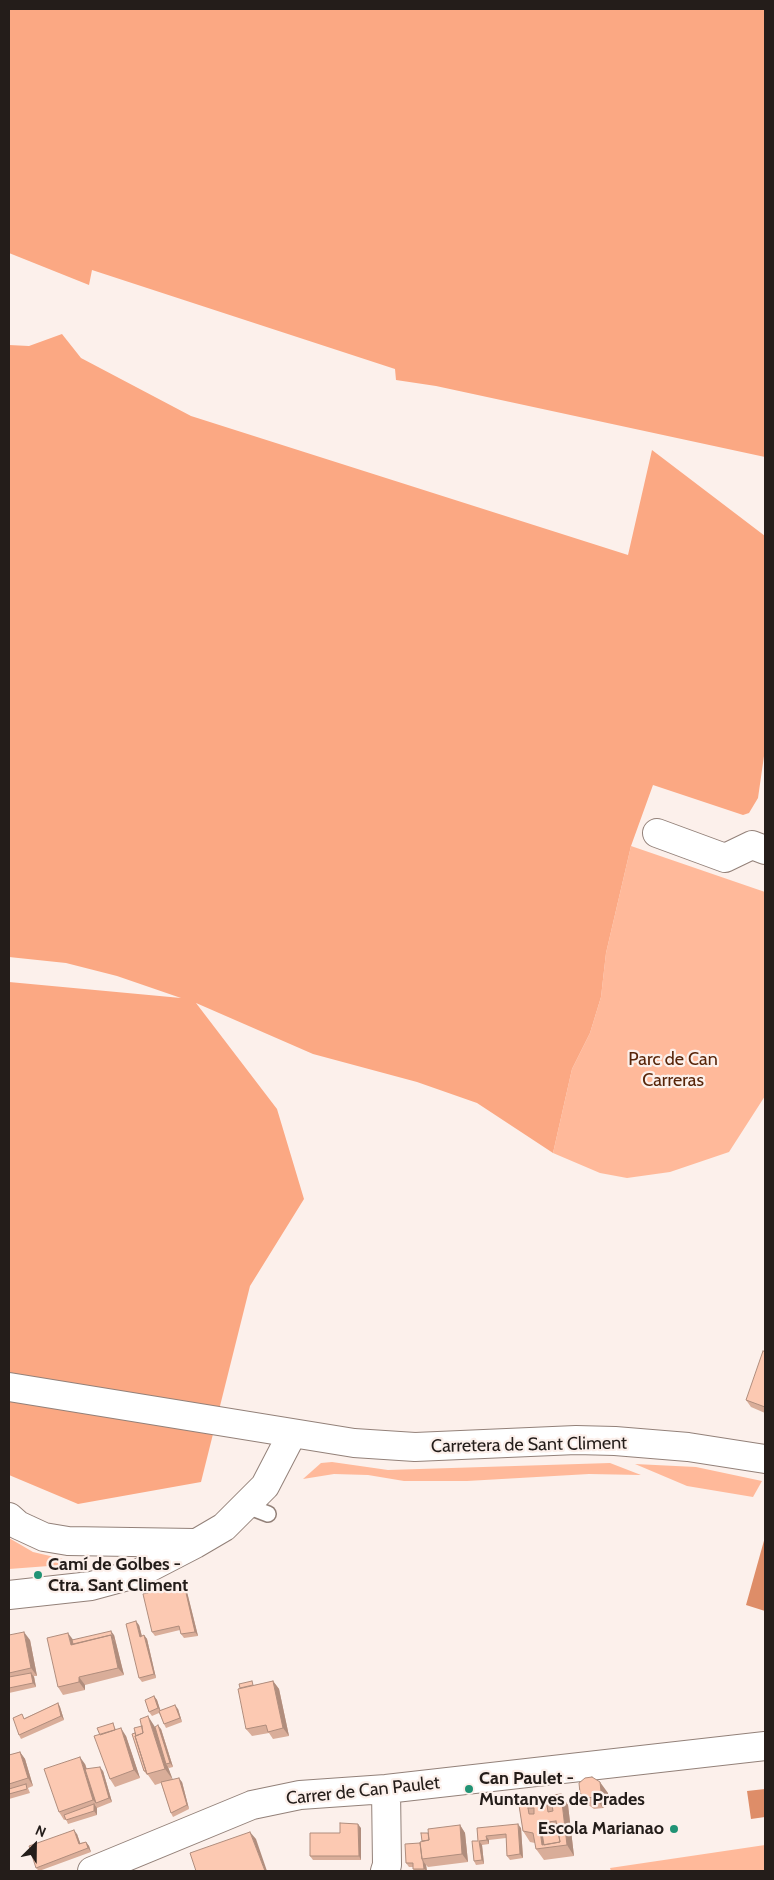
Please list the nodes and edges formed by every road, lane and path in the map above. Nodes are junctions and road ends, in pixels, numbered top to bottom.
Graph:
1 (657, 833) dead end
2 (765, 850) edge
3 (9, 1387) edge
4 (292, 1434) junction
5 (765, 1458) edge
6 (9, 1517) edge
7 (94, 1541) junction
8 (195, 1544) junction
9 (91, 1586) junction
10 (9, 1595) edge
11 (765, 1746) edge
12 (386, 1789) junction
13 (92, 1871) edge
14 (385, 1871) edge

1 - 2 street
3 - 4 street, Carretera de Sant Climent
4 - 5 street, Carretera de Sant Climent
4 - 8 street
6 - 7 street
7 - 8 street
7 - 9 street
8 - 9 street
9 - 10 street
11 - 12 street, Carrer de Can Paulet
12 - 13 street, Carrer de Can Paulet
12 - 14 street

